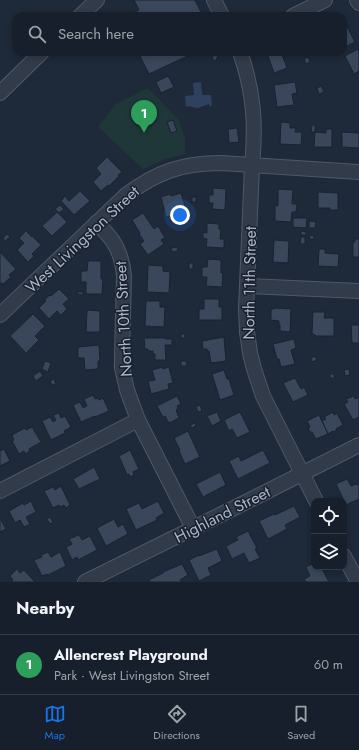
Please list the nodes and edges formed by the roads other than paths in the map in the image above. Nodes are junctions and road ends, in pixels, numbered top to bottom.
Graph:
1 (97, 0) edge
2 (214, 0) edge
3 (325, 0) edge
4 (357, 0) edge
5 (359, 3) edge
6 (84, 12) edge
7 (220, 12) edge
8 (301, 12) edge
9 (38, 56) edge
10 (241, 56) edge
11 (0, 93) edge
12 (252, 166) junction
13 (359, 172) edge
14 (96, 223) junction
15 (247, 286) junction
16 (359, 291) edge
17 (0, 315) edge
18 (138, 420) junction
19 (359, 445) edge
20 (302, 474) junction
21 (0, 491) edge
22 (314, 498) edge
23 (193, 528) junction
24 (347, 562) edge
25 (85, 582) edge
26 (358, 582) edge

1 - 6 street
2 - 7 street
3 - 8 street
4 - 5 street
9 - 11 street
10 - 12 street, North 11th Street
12 - 13 street, West Livingston Street
12 - 14 street, West Livingston Street
12 - 15 street, North 11th Street
14 - 17 street, West Livingston Street
14 - 18 street, North 10th Street
15 - 16 street
15 - 20 street, North 11th Street
18 - 21 street
18 - 23 street, North 10th Street
19 - 20 street, Highland Street
20 - 22 street, North 11th Street
20 - 23 street, Highland Street
23 - 25 street, Highland Street
24 - 26 street

